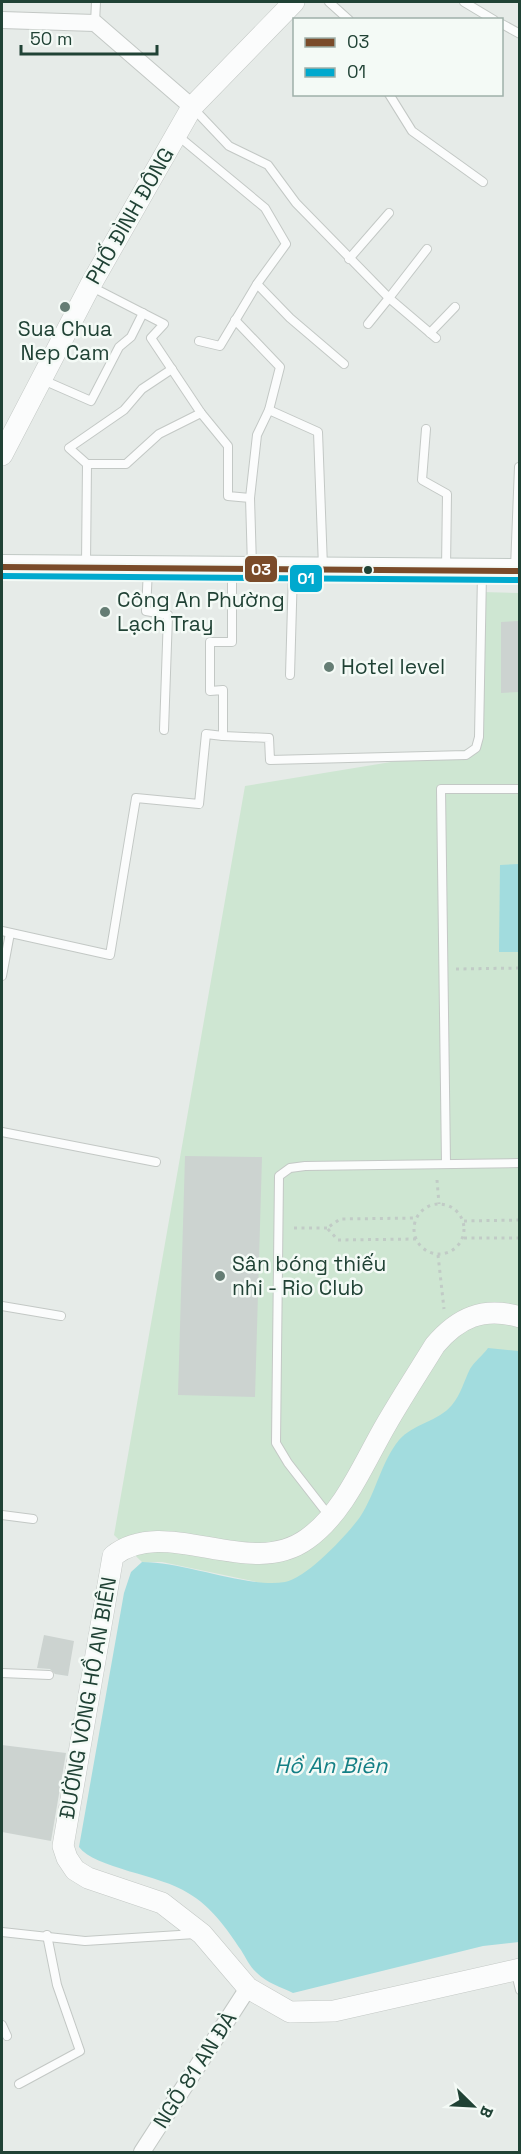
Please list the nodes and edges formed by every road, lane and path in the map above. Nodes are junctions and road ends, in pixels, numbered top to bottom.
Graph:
1 (96, 2) edge
2 (294, 2) edge
3 (329, 2) edge
4 (464, 2) edge
5 (347, 18) edge
6 (491, 18) edge
7 (2, 20) edge
8 (95, 23) junction
9 (503, 25) edge
10 (519, 34) edge
11 (390, 96) edge
12 (192, 107) junction
13 (177, 135) junction
14 (483, 182) dead end
15 (389, 213) dead end
16 (427, 249) dead end
17 (349, 259) junction
18 (257, 284) junction
19 (90, 286) junction
20 (389, 298) junction
21 (455, 307) dead end
22 (143, 313) junction
23 (235, 320) junction
24 (368, 324) dead end
25 (199, 341) dead end
26 (344, 364) dead end
27 (172, 369) junction
28 (40, 378) junction
29 (269, 410) junction
30 (201, 413) junction
31 (426, 429) dead end
32 (2, 454) edge
33 (87, 464) junction
34 (519, 467) edge
35 (250, 498) junction
36 (2, 567) edge
37 (86, 568) junction
38 (148, 569) junction
39 (242, 569) junction
40 (446, 569) junction
41 (293, 570) junction
42 (323, 570) junction
43 (482, 571) junction
44 (517, 571) edge
45 (290, 675) dead end
46 (164, 730) dead end
47 (223, 736) junction
48 (519, 789) edge
49 (6, 932) edge
50 (519, 968) edge
51 (456, 969) dead end
52 (2, 976) edge
53 (2, 1132) edge
54 (156, 1162) dead end
55 (446, 1163) junction
56 (519, 1163) edge
57 (437, 1180) dead end
58 (439, 1203) junction
59 (416, 1218) junction
60 (464, 1221) junction
61 (519, 1221) edge
62 (294, 1228) dead end
63 (327, 1228) junction
64 (464, 1238) junction
65 (519, 1238) edge
66 (416, 1239) junction
67 (438, 1255) junction
68 (2, 1306) edge
69 (445, 1313) dead end
70 (61, 1316) dead end
71 (519, 1317) edge
72 (2, 1515) edge
73 (330, 1517) junction
74 (33, 1519) dead end
75 (2, 1673) edge
76 (49, 1675) dead end
77 (2, 1932) edge
78 (202, 1934) junction
79 (47, 1935) junction
80 (517, 1969) edge
81 (248, 1988) junction
82 (519, 1990) edge
83 (2, 2025) edge
84 (7, 2036) dead end
85 (19, 2084) dead end
86 (142, 2152) edge

1 - 8 lane
2 - 12 street, PHỐ ĐÌNH ĐÔNG
3 - 5 lane
4 - 6 lane
7 - 8 street
8 - 12 street
9 - 10 lane
11 - 14 lane
12 - 13 street, PHỐ ĐÌNH ĐÔNG
12 - 17 lane
13 - 18 lane
13 - 19 street, PHỐ ĐÌNH ĐÔNG
15 - 17 lane
16 - 20 lane
17 - 20 lane
18 - 23 lane
18 - 26 lane
19 - 22 lane
19 - 28 street, PHỐ ĐÌNH ĐÔNG
20 - 21 lane
20 - 24 lane
22 - 27 lane
22 - 28 lane
23 - 25 lane
23 - 29 lane
27 - 30 lane
27 - 33 lane
28 - 32 street, PHỐ ĐÌNH ĐÔNG
29 - 35 lane
29 - 42 lane
30 - 33 lane
30 - 35 lane
31 - 40 lane
33 - 37 lane
34 - 44 lane
35 - 39 lane
36 - 37 main road
37 - 38 main road
38 - 39 main road
38 - 46 lane
39 - 41 main road
39 - 47 lane
40 - 42 main road
40 - 43 main road
41 - 42 main road
41 - 45 lane
43 - 44 main road
43 - 47 lane
47 - 49 lane
48 - 55 lane
49 - 52 lane
50 - 51 path
53 - 54 lane
55 - 56 lane
55 - 73 lane
57 - 58 path
58 - 59 path
58 - 60 path
59 - 63 path
59 - 66 path
60 - 61 path
60 - 64 path
62 - 63 path
63 - 66 path
64 - 65 path
64 - 67 path
66 - 67 path
67 - 69 path
68 - 70 lane
71 - 73 street, ĐƯỜNG VÒNG HỒ AN BIÊN
72 - 74 lane
73 - 78 street, ĐƯỜNG VÒNG HỒ AN BIÊN
75 - 76 lane
77 - 79 lane
78 - 79 lane
78 - 81 street, ĐƯỜNG VÒNG HỒ AN BIÊN
79 - 85 lane
80 - 81 street, ĐƯỜNG VÒNG HỒ AN BIÊN
80 - 82 lane
81 - 86 street, NGÕ 81 AN ĐÀ
83 - 84 lane

